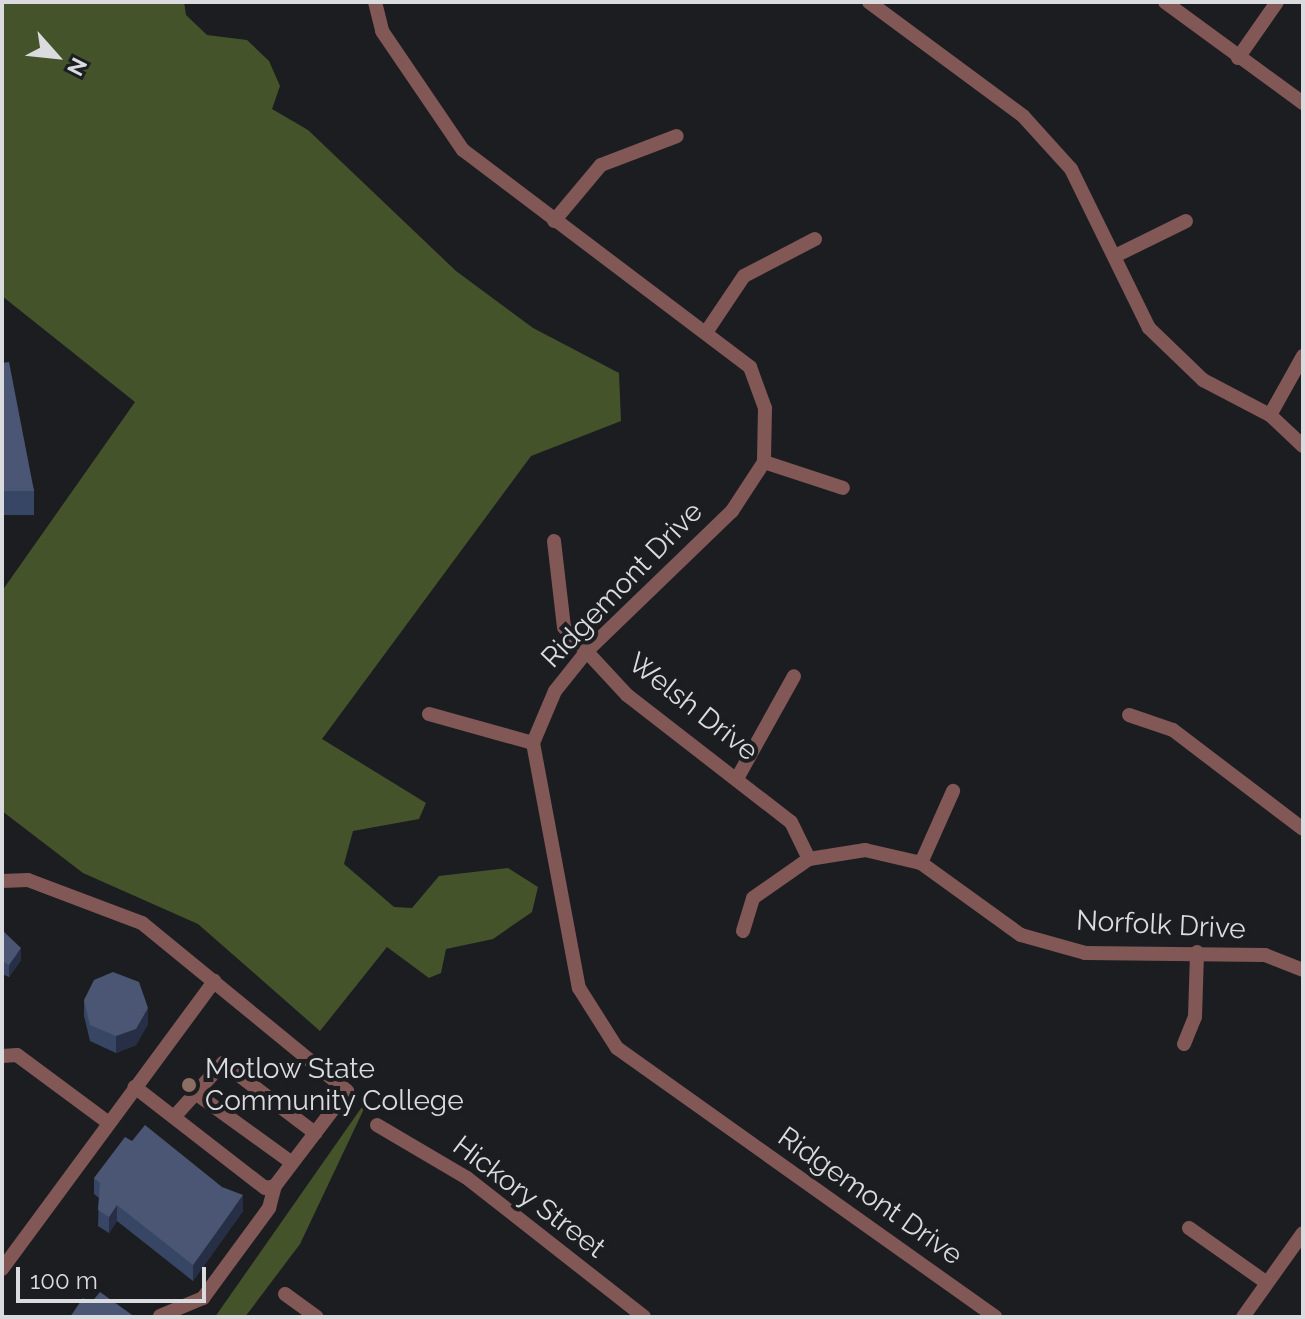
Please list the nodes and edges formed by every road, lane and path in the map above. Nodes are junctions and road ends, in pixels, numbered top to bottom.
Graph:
1 (375, 2) edge
2 (869, 2) edge
3 (1165, 2) edge
4 (1277, 2) edge
5 (1238, 58) junction
6 (1303, 103) edge
7 (677, 136) dead end
8 (554, 221) junction
9 (1186, 221) dead end
10 (815, 239) dead end
11 (1115, 256) junction
12 (707, 331) junction
13 (1303, 356) edge
14 (1270, 415) junction
15 (1303, 446) edge
16 (764, 462) junction
17 (843, 488) dead end
18 (554, 541) dead end
19 (587, 651) junction
20 (794, 676) dead end
21 (429, 714) dead end
22 (1129, 715) dead end
23 (533, 743) junction
24 (739, 775) junction
25 (953, 791) dead end
26 (1303, 829) edge
27 (809, 859) junction
28 (921, 863) junction
29 (2, 881) edge
30 (743, 931) dead end
31 (1197, 952) junction
32 (1303, 970) edge
33 (214, 981) junction
34 (1184, 1044) dead end
35 (2, 1056) edge
36 (135, 1087) junction
37 (194, 1092) junction
38 (174, 1117) junction
39 (109, 1123) junction
40 (377, 1125) dead end
41 (315, 1133) junction
42 (292, 1163) junction
43 (275, 1186) junction
44 (1189, 1228) dead end
45 (1303, 1233) edge
46 (2, 1269) edge
47 (1267, 1283) junction
48 (285, 1294) dead end
49 (160, 1316) edge
50 (317, 1317) edge
51 (644, 1317) edge
52 (995, 1317) edge
53 (1243, 1317) edge

1 - 8 street
2 - 11 street
3 - 5 street
4 - 5 street
5 - 6 street
7 - 8 street
8 - 12 street
9 - 11 street
10 - 12 street
11 - 14 street
12 - 16 street
13 - 14 street
14 - 15 street
16 - 17 street
16 - 19 street, Ridgemont Drive
18 - 19 street, Welsh Drive
19 - 23 street, Ridgemont Drive
19 - 24 street, Welsh Drive
20 - 24 street
21 - 23 street
22 - 26 street
23 - 52 street, Ridgemont Drive
24 - 27 street, Welsh Drive
25 - 28 street
27 - 28 street, Norfolk Drive
27 - 30 street, Norfolk Drive
28 - 31 street, Norfolk Drive
29 - 33 street
31 - 32 street, Norfolk Drive
31 - 34 street
33 - 36 street
33 - 41 street
35 - 39 street
36 - 38 street
36 - 39 street
37 - 38 street
37 - 41 street
37 - 42 street
38 - 43 street
39 - 46 street
40 - 51 street, Hickory Street
41 - 42 street
42 - 43 street
43 - 49 street
44 - 47 street
45 - 47 street
47 - 53 street
48 - 50 street

